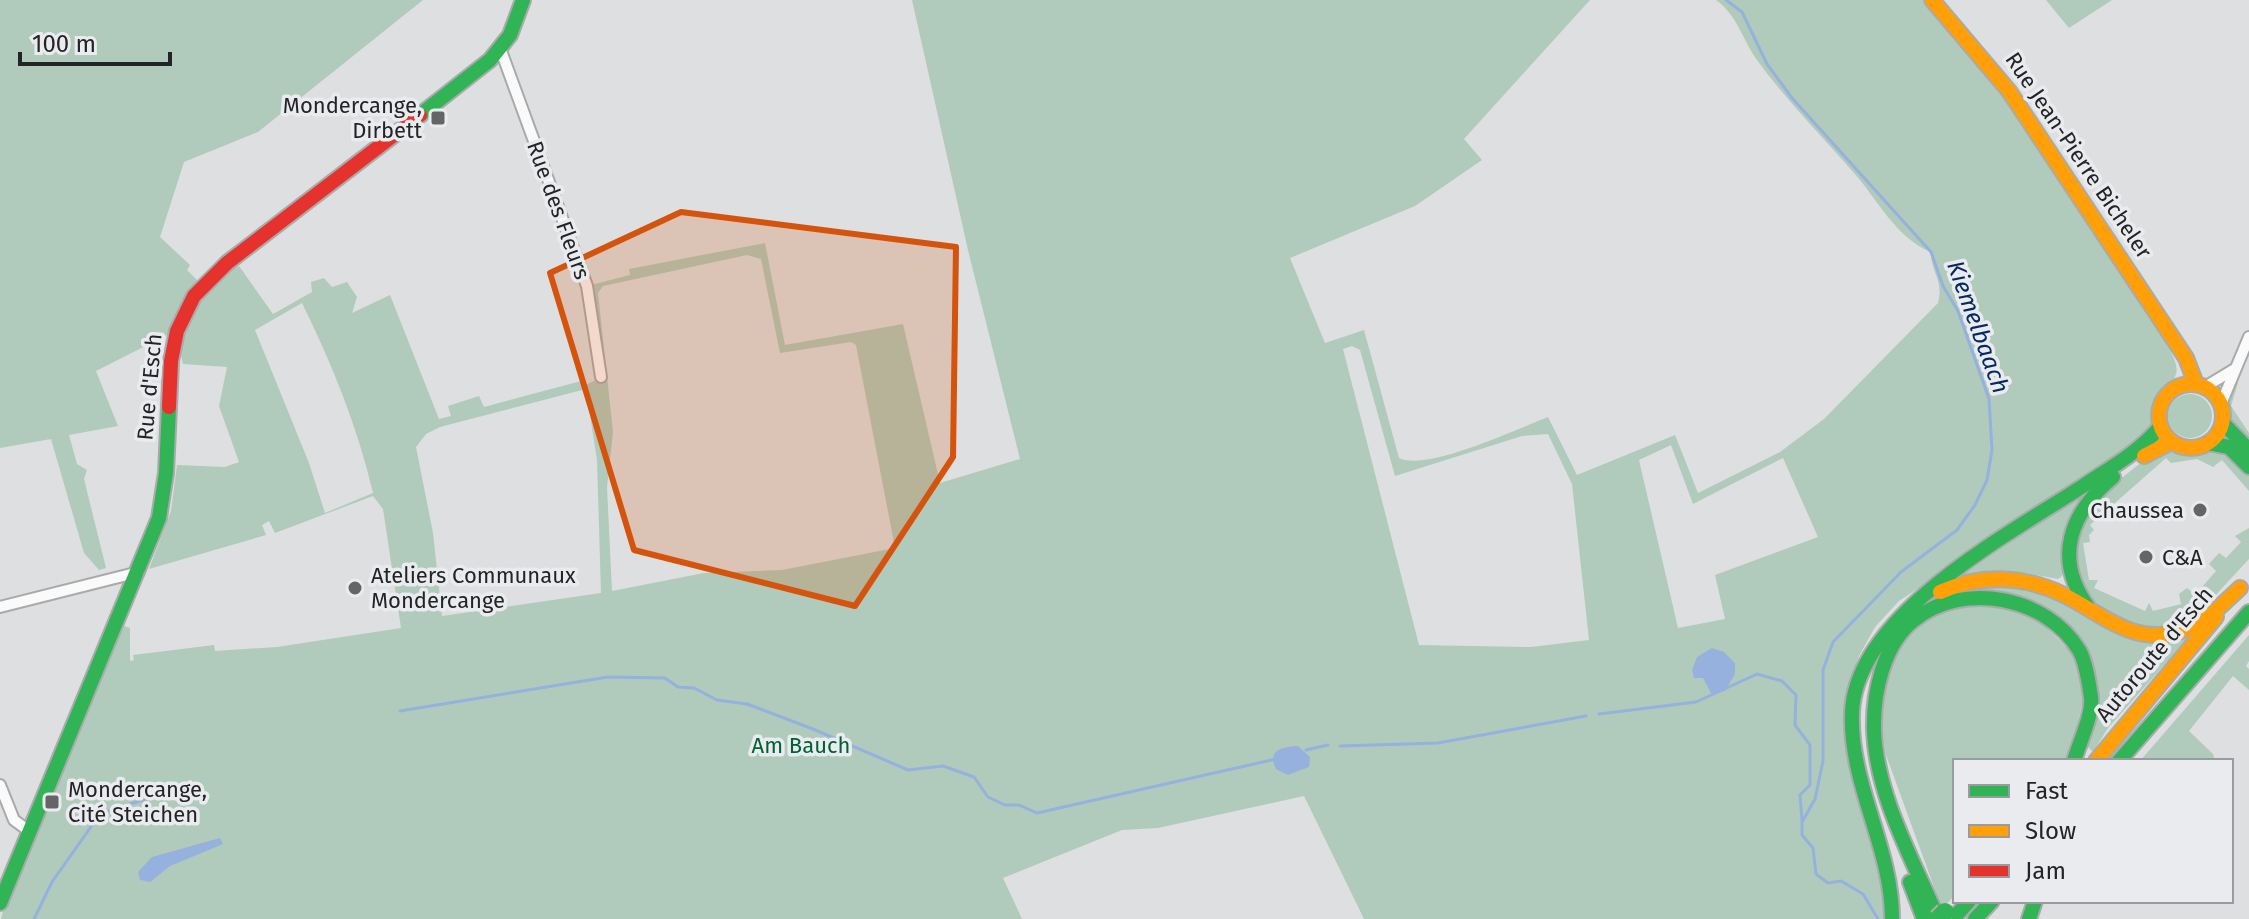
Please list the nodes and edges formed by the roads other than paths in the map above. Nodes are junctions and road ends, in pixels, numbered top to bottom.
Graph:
1 (523, 0) edge
2 (1932, 0) edge
3 (500, 48) junction
4 (2249, 337) edge
5 (2177, 344) junction
6 (2235, 369) junction
7 (601, 377) dead end
8 (2200, 386) junction
9 (2176, 387) junction
10 (2222, 413) junction
11 (2166, 434) junction
12 (2208, 443) junction
13 (2249, 450) edge
14 (2249, 467) edge
15 (139, 572) junction
16 (2244, 583) edge
17 (0, 607) edge
18 (1905, 609) junction
19 (2249, 612) edge
20 (2101, 621) junction
21 (1871, 655) junction
22 (2075, 759) edge
23 (2098, 759) edge
24 (2121, 759) edge
25 (0, 785) edge
26 (29, 831) junction
27 (0, 903) edge
28 (1965, 903) edge
29 (1990, 903) edge
30 (1921, 911) edge
31 (1946, 914) edge
32 (1892, 919) edge
33 (1975, 919) edge

1 - 3 main road, Rue d'Esch
2 - 5 main road, Rue Jean-Pierre Bicheler
3 - 7 street, Rue des Fleurs
3 - 15 main road, Rue d'Esch
4 - 6 street
5 - 8 main road, Rue Jean-Pierre Bicheler
5 - 9 main road
6 - 8 street
6 - 10 street
8 - 9 main road
8 - 10 main road
9 - 11 main road
10 - 12 main road
10 - 13 main road
11 - 12 main road
11 - 18 main road
11 - 20 main road
12 - 14 main road
15 - 17 street
15 - 26 main road, Rue d'Esch
16 - 20 main road
16 - 23 main road, Autoroute d'Esch
18 - 20 main road
18 - 21 main road
19 - 24 main road, Autoroute d'Esch
21 - 30 main road
21 - 32 main road
22 - 31 main road
25 - 26 street
26 - 27 main road, Rue d'Esch
28 - 31 main road
29 - 33 main road

